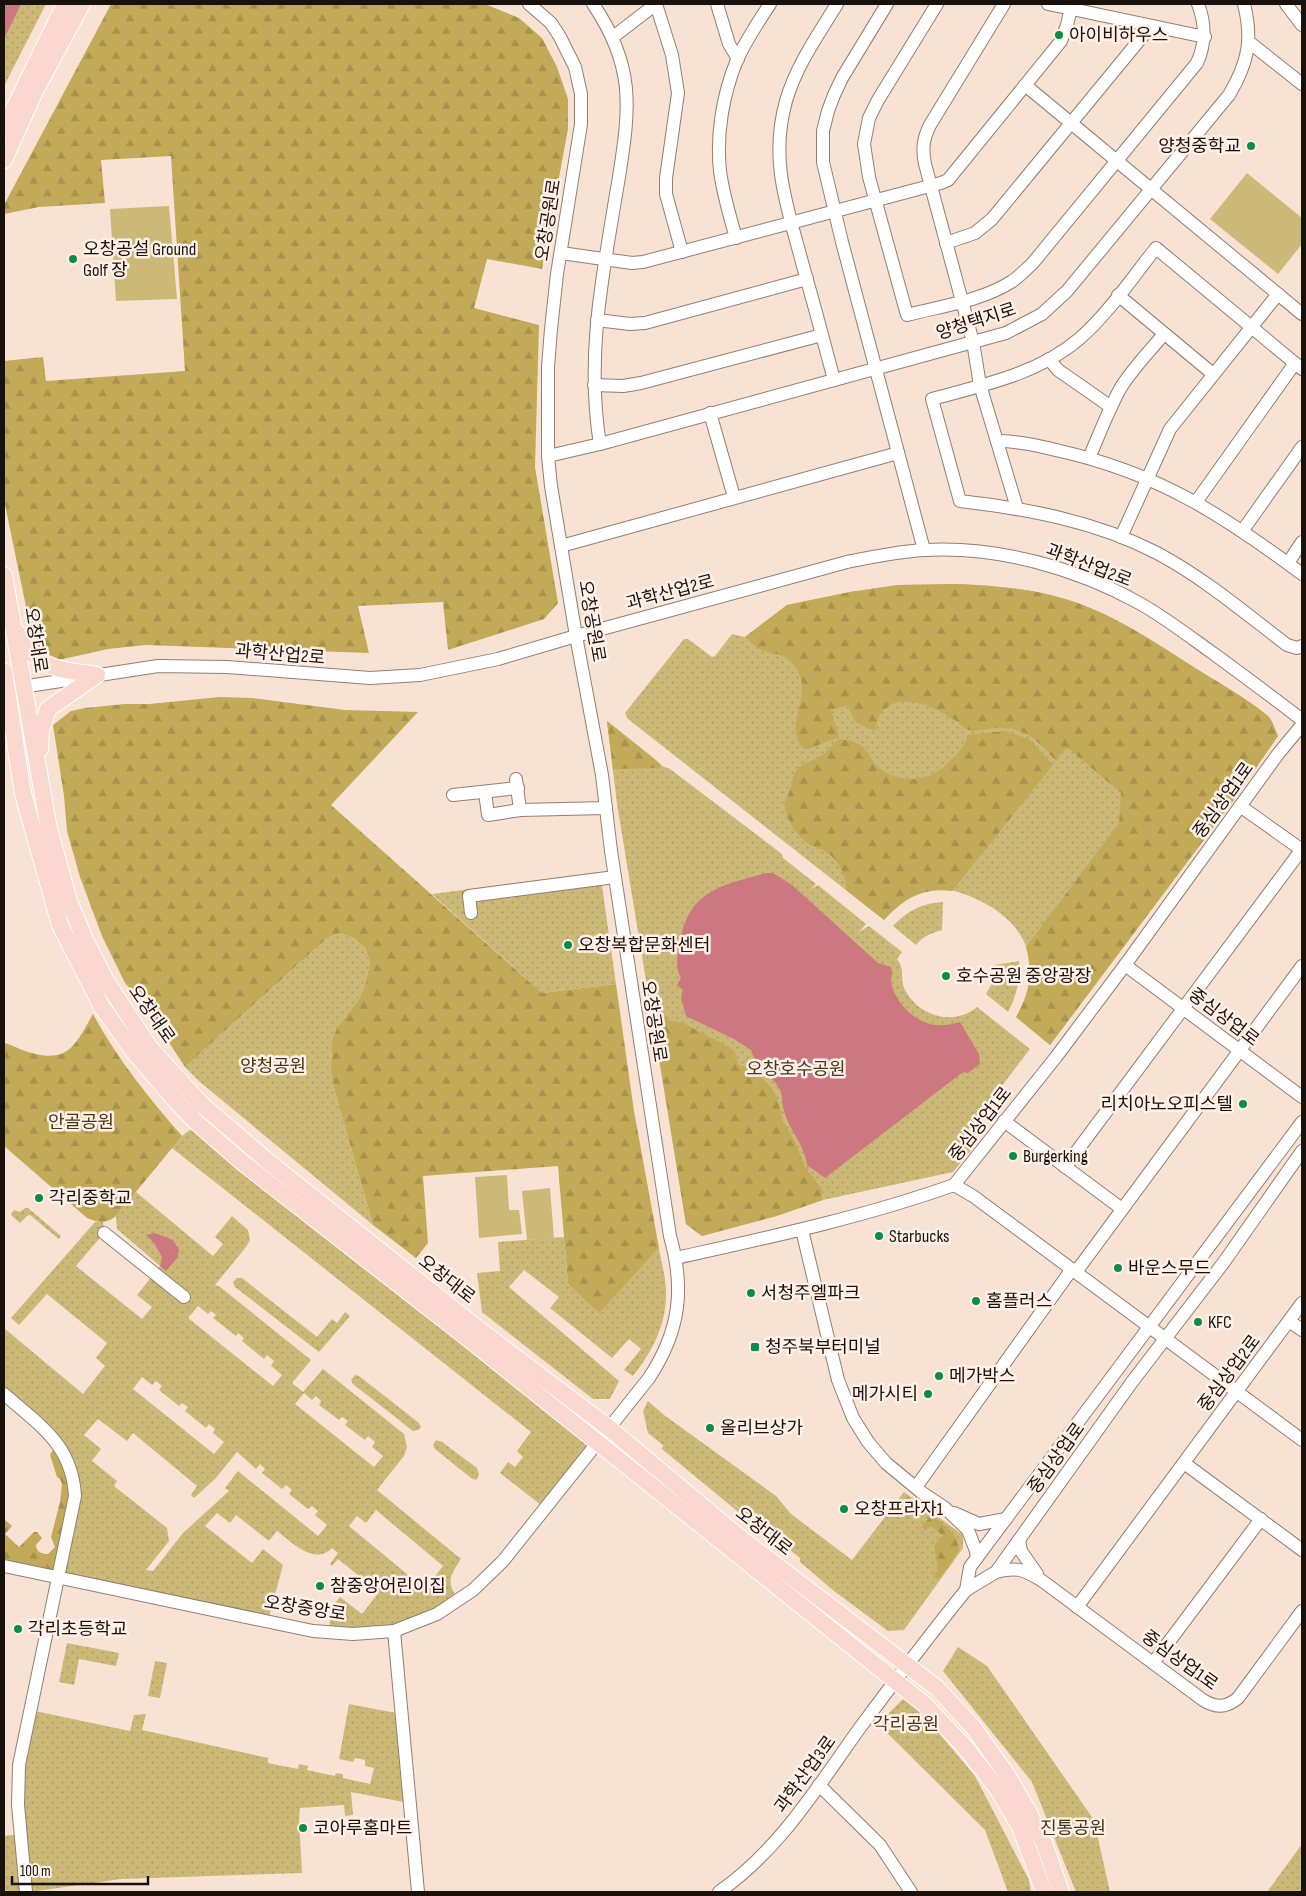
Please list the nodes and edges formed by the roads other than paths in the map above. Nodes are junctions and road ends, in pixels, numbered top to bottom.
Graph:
1 (65, 4) edge
2 (82, 4) edge
3 (530, 4) edge
4 (593, 4) edge
5 (656, 4) edge
6 (717, 4) edge
7 (770, 4) edge
8 (838, 4) edge
9 (888, 4) edge
10 (937, 4) edge
11 (1004, 4) edge
12 (1048, 4) edge
13 (1198, 4) edge
14 (1244, 4) edge
15 (1286, 4) edge
16 (1071, 6) edge
17 (1302, 25) edge
18 (1151, 26) junction
19 (613, 37) junction
20 (1205, 37) junction
21 (1250, 42) junction
22 (738, 59) junction
23 (1302, 84) edge
24 (1026, 85) junction
25 (1071, 123) junction
26 (4, 129) edge
27 (4, 160) edge
28 (1117, 161) junction
29 (931, 186) junction
30 (1150, 189) junction
31 (876, 201) junction
32 (834, 212) junction
33 (792, 224) junction
34 (736, 238) junction
35 (946, 243) junction
36 (561, 252) junction
37 (682, 252) junction
38 (605, 260) junction
39 (807, 278) junction
40 (1278, 294) junction
41 (1118, 295) junction
42 (962, 301) junction
43 (1302, 314) edge
44 (597, 320) junction
45 (1252, 327) junction
46 (1164, 334) junction
47 (822, 335) junction
48 (973, 342) junction
49 (1049, 359) junction
50 (1299, 366) edge
51 (876, 369) junction
52 (1213, 374) junction
53 (834, 380) junction
54 (594, 385) junction
55 (980, 386) junction
56 (1110, 407) junction
57 (710, 413) junction
58 (997, 441) junction
59 (600, 444) junction
60 (1302, 448) edge
61 (898, 453) junction
62 (548, 456) junction
63 (1089, 458) junction
64 (1148, 478) junction
65 (734, 497) junction
66 (1196, 502) junction
67 (1017, 508) junction
68 (1243, 530) junction
69 (1121, 537) junction
70 (1302, 542) edge
71 (560, 546) junction
72 (924, 550) junction
73 (1288, 563) junction
74 (4, 574) edge
75 (1302, 574) edge
76 (14, 626) junction
77 (576, 636) junction
78 (1302, 646) edge
79 (4, 671) edge
80 (96, 675) junction
81 (11, 689) edge
82 (1302, 720) edge
83 (1302, 725) edge
84 (4, 727) edge
85 (17, 756) junction
86 (38, 771) junction
87 (485, 792) junction
88 (453, 796) dead end
89 (1240, 806) junction
90 (606, 808) junction
91 (520, 810) junction
92 (1302, 850) edge
93 (615, 877) junction
94 (471, 913) dead end
95 (1125, 965) junction
96 (1302, 966) edge
97 (1184, 1009) junction
98 (1240, 1050) junction
99 (1302, 1097) edge
100 (1004, 1122) junction
101 (1302, 1122) edge
102 (1302, 1151) edge
103 (1066, 1168) junction
104 (954, 1185) junction
105 (1122, 1210) junction
106 (802, 1230) junction
107 (104, 1233) dead end
108 (676, 1258) junction
109 (1074, 1270) junction
110 (184, 1298) dead end
111 (1302, 1303) edge
112 (1289, 1321) junction
113 (1151, 1327) junction
114 (1302, 1330) edge
115 (1167, 1338) junction
116 (1237, 1391) junction
117 (4, 1394) edge
118 (609, 1428) junction
119 (1302, 1440) edge
120 (597, 1442) junction
121 (1184, 1462) junction
122 (916, 1487) junction
123 (945, 1508) junction
124 (1006, 1519) junction
125 (1261, 1519) junction
126 (1019, 1540) junction
127 (1302, 1550) edge
128 (977, 1558) junction
129 (4, 1566) edge
130 (996, 1572) junction
131 (59, 1577) junction
132 (1041, 1580) junction
133 (966, 1590) junction
134 (1077, 1607) junction
135 (1302, 1611) edge
136 (394, 1631) junction
137 (1153, 1663) junction
138 (906, 1664) junction
139 (894, 1681) junction
140 (819, 1785) junction
141 (26, 1892) edge
142 (418, 1892) edge
143 (719, 1892) edge
144 (910, 1892) edge
145 (1044, 1892) edge
146 (1061, 1892) edge

1 - 26 main road
2 - 27 main road
3 - 36 street, 오창공원로
4 - 19 street
5 - 19 street
5 - 37 street
6 - 22 street
7 - 22 street
8 - 33 street
9 - 32 street
10 - 31 street
11 - 29 street
12 - 16 street
13 - 20 street
14 - 21 street, 양청택지로
15 - 17 street
16 - 18 street
16 - 24 street
18 - 20 street
18 - 25 street
19 - 38 street
20 - 28 street
21 - 23 street
21 - 30 street, 양청택지로
22 - 34 street
24 - 25 street
24 - 29 street
25 - 28 street
25 - 35 street
28 - 30 street
28 - 42 street
29 - 31 street
29 - 35 street
30 - 40 street
30 - 48 street, 양청택지로
31 - 32 street
31 - 42 street
32 - 33 street
32 - 51 street
33 - 34 street
33 - 39 street
34 - 37 street
35 - 42 street
36 - 38 street
36 - 62 street, 오창공원로
37 - 38 street
38 - 44 street
39 - 44 street
39 - 47 street
40 - 43 street
40 - 45 street
41 - 45 street
41 - 46 street
41 - 49 street
42 - 48 street
44 - 54 street
45 - 50 street
45 - 52 street
46 - 52 street
46 - 56 street
47 - 53 street
47 - 54 street
48 - 51 street, 양청택지로
48 - 55 street
49 - 55 street
49 - 56 street
50 - 66 street
51 - 53 street, 양청택지로
51 - 61 street
52 - 64 street
53 - 57 street, 양청택지로
54 - 59 street
55 - 58 street
55 - 67 street
56 - 63 street
57 - 59 street, 양청택지로
57 - 65 street
58 - 63 street
58 - 67 street
59 - 62 street, 양청택지로
60 - 68 street
61 - 65 street
61 - 72 street
62 - 71 street, 오창공원로
63 - 64 street
64 - 66 street
64 - 69 street
65 - 71 street
66 - 68 street
67 - 69 street
68 - 73 street
69 - 78 street
70 - 73 street
71 - 77 street, 오창공원로
72 - 77 street, 과학산업2로
72 - 82 street, 과학산업2로
73 - 75 street
74 - 76 main road, 오창대로
76 - 80 main road
76 - 81 main road, 오창대로
77 - 80 street, 과학산업2로
77 - 90 street, 오창공원로
79 - 81 main road, 오창대로
80 - 81 street, 과학산업2로
80 - 86 main road
81 - 85 main road, 오창대로
81 - 86 main road, 오창대로
83 - 89 street, 중심상업1로
84 - 85 main road
85 - 120 main road, 오창대로
86 - 118 main road, 오창대로
87 - 88 street
87 - 91 street
87 - 91 street
89 - 92 street
89 - 95 street, 중심상업1로
90 - 91 street
90 - 93 street, 오창공원로
92 - 97 street
93 - 94 street
93 - 108 street, 오창공원로
95 - 97 street, 중심상업로
95 - 100 street, 중심상업1로
96 - 98 street
97 - 98 street, 중심상업로
97 - 103 street
98 - 99 street, 중심상업로
98 - 105 street
100 - 103 street
100 - 104 street, 중심상업1로
101 - 113 street, 중심상업로
102 - 115 street, 중심상업로
103 - 105 street
104 - 106 street, 중심상업1로
104 - 109 street
105 - 109 street
106 - 108 street
106 - 122 street
107 - 110 street
108 - 118 street, 오창공원로
109 - 113 street
109 - 122 street
111 - 112 street, 중심상업2로
112 - 114 street
112 - 116 street, 중심상업2로
113 - 115 street
113 - 124 street, 중심상업로
115 - 116 street
115 - 126 street, 중심상업로
116 - 119 street
116 - 121 street, 중심상업2로
117 - 131 street
118 - 120 street, 오창중앙로
118 - 138 main road, 오창대로
120 - 136 street, 오창중앙로
120 - 139 main road, 오창대로
121 - 125 street
121 - 134 street, 중심상업2로
122 - 123 street
123 - 124 street
123 - 128 street
124 - 128 street, 중심상업로
125 - 127 street
125 - 137 street
126 - 130 street, 중심상업로
126 - 132 street
128 - 133 street, 중심상업로
129 - 131 street, 오창중앙로
130 - 132 street
130 - 133 street, 중심상업로
131 - 136 street, 오창중앙로
131 - 141 street
132 - 134 street, 중심상업1로
133 - 138 street, 중심상업로
134 - 137 street, 중심상업1로
135 - 137 street, 중심상업1로
136 - 142 street
138 - 139 street, 과학산업3로
138 - 146 main road, 오창대로
139 - 140 street, 과학산업3로
139 - 145 main road, 오창대로
140 - 143 street, 과학산업3로
140 - 144 street

